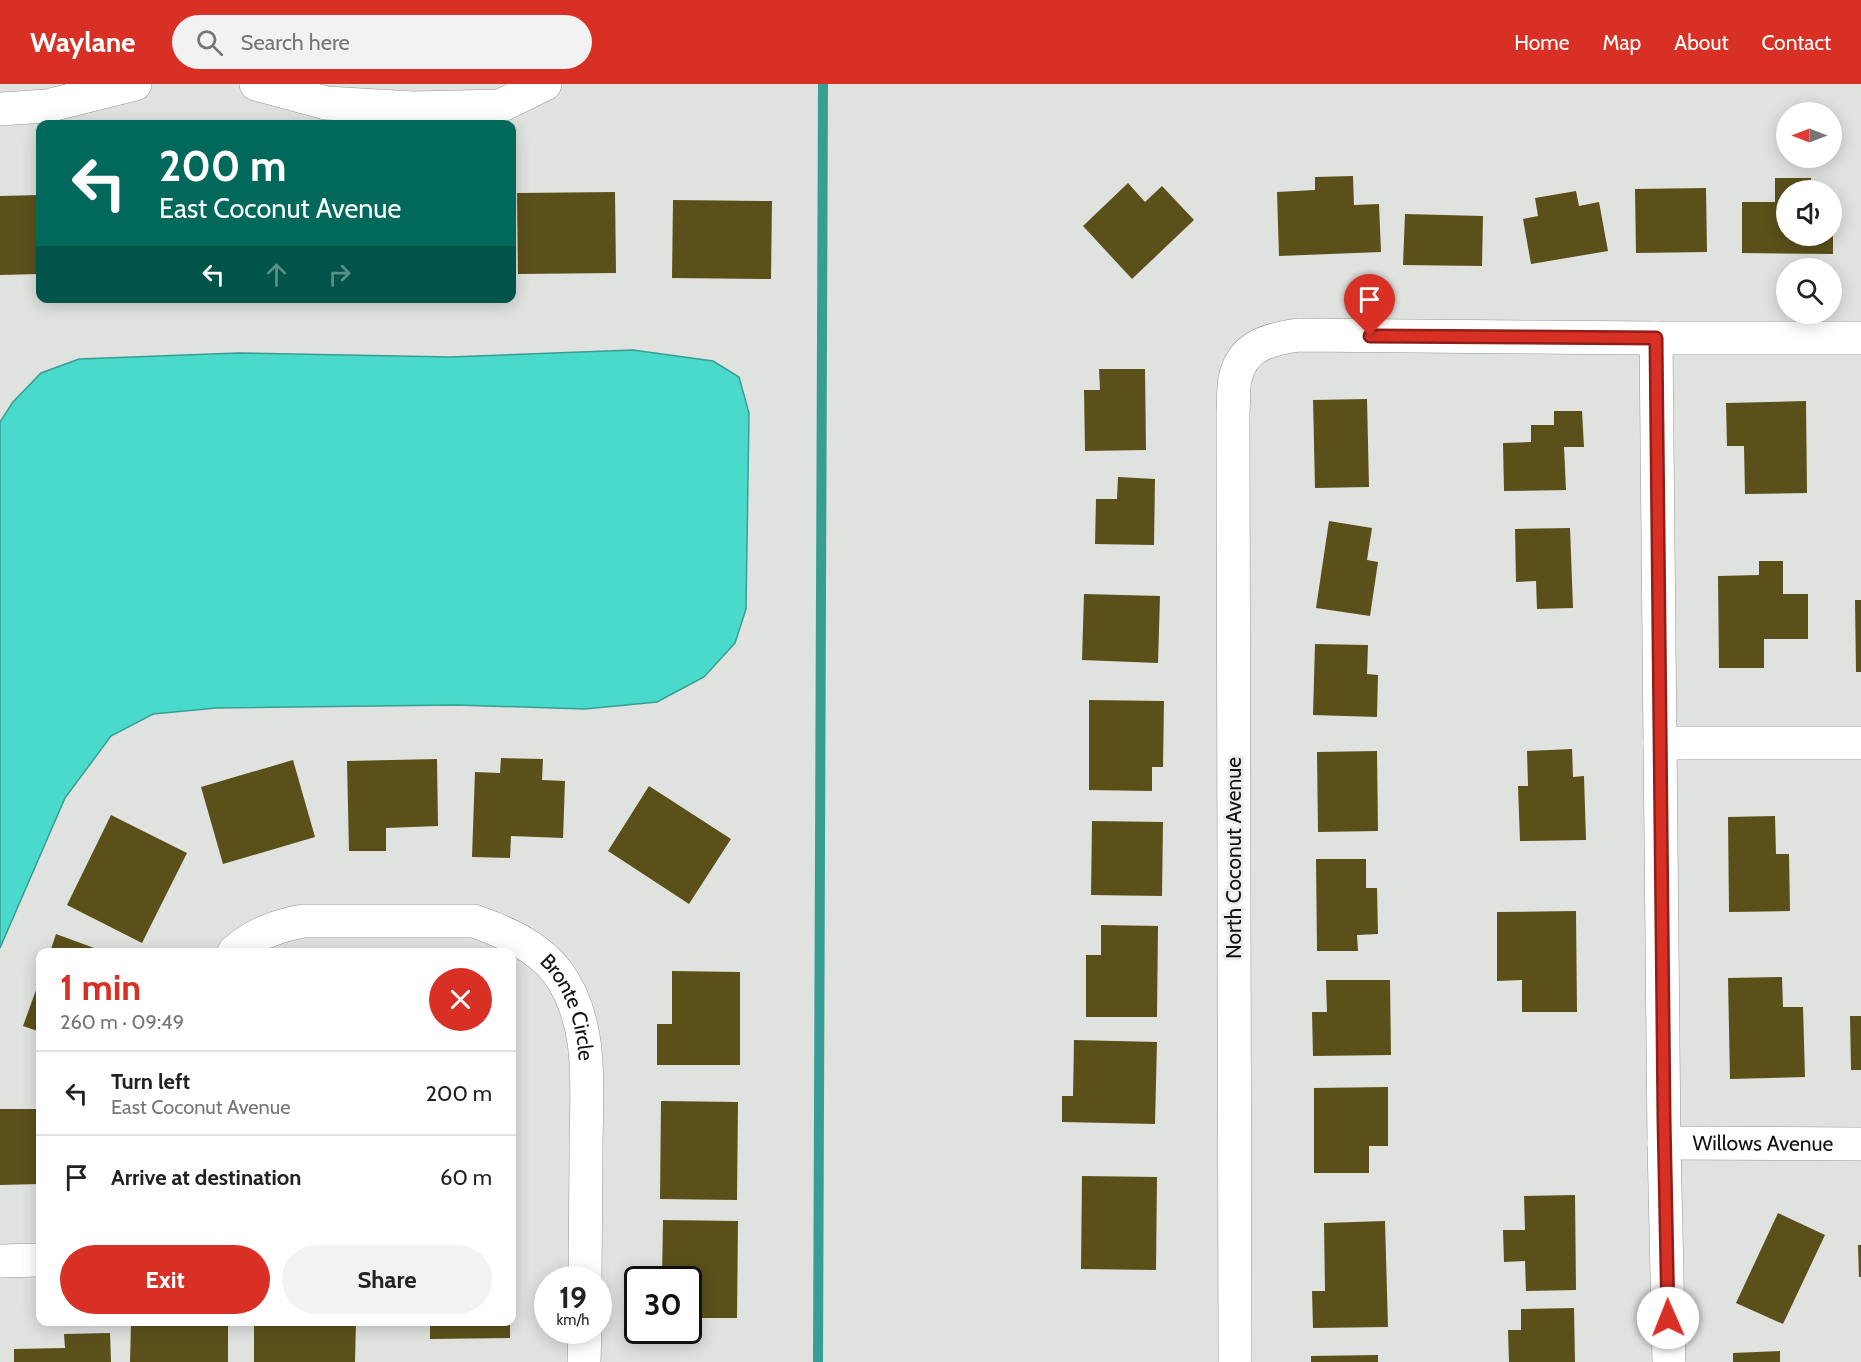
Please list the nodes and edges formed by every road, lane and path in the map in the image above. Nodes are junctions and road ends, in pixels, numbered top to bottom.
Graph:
1 (135, 84) edge
2 (256, 84) edge
3 (545, 84) edge
4 (0, 110) edge
5 (1656, 338) junction
6 (1861, 338) edge
7 (1660, 743) junction
8 (1861, 743) edge
9 (238, 948) edge
10 (1664, 1143) junction
11 (1861, 1144) edge
12 (36, 1260) edge
13 (0, 1261) edge
14 (585, 1266) edge
15 (585, 1344) edge
16 (584, 1362) edge
17 (1235, 1362) edge
18 (1669, 1362) edge

1 - 4 street
2 - 3 street
5 - 6 street
5 - 7 street
5 - 17 street, North Coconut Avenue
7 - 8 street
7 - 10 street
9 - 14 street, Bronte Circle
10 - 11 street, Willows Avenue
10 - 18 street
12 - 13 street
15 - 16 street

